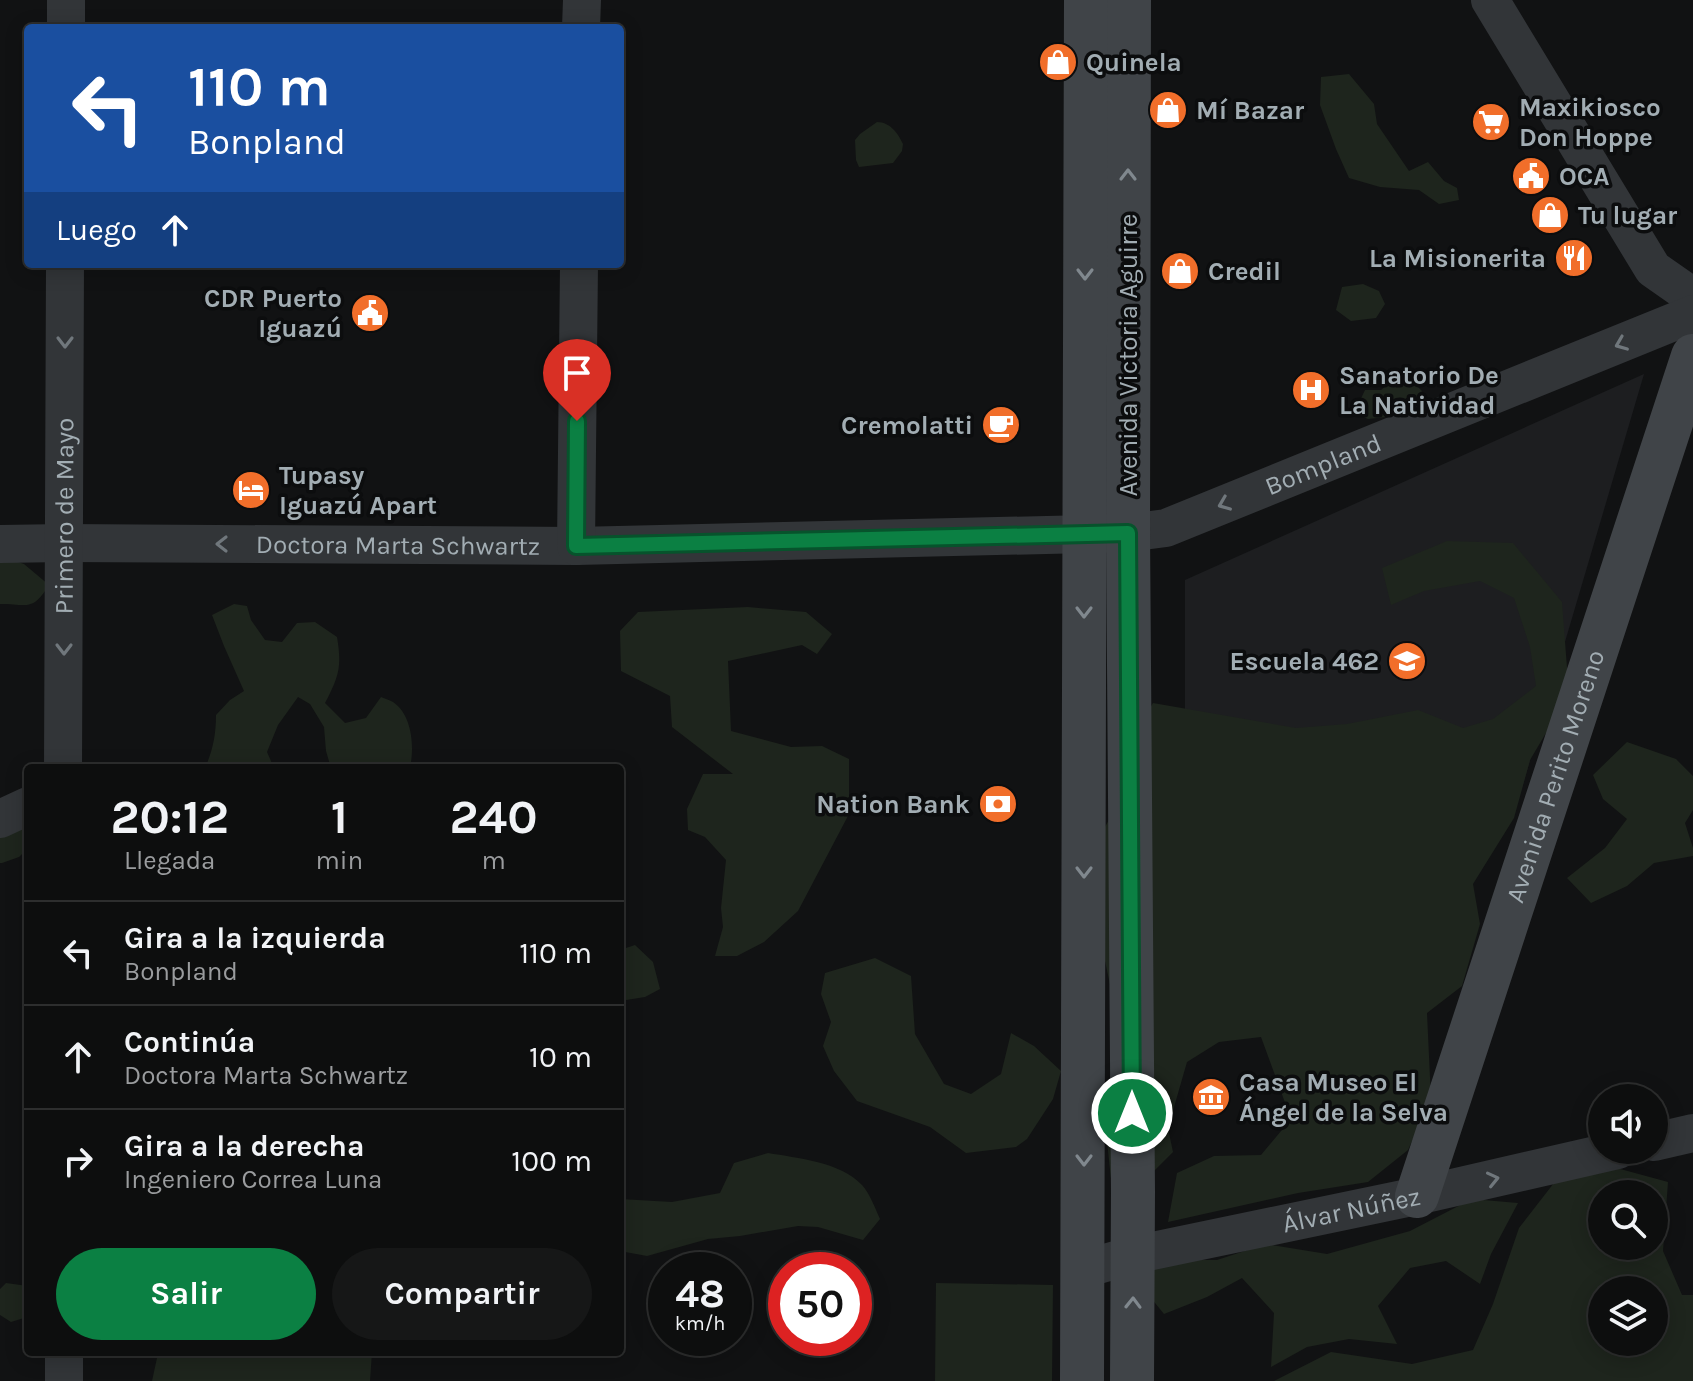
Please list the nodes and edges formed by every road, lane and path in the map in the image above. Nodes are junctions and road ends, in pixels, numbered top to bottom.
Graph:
1 (66, 0) edge
2 (582, 0) edge
3 (1086, 0) edge
4 (1129, 0) edge
5 (1490, 0) edge
6 (66, 24) edge
7 (581, 24) edge
8 (65, 268) edge
9 (579, 268) edge
10 (1693, 297) edge
11 (1693, 314) edge
12 (1693, 356) edge
13 (1128, 533) junction
14 (1084, 534) junction
15 (64, 543) junction
16 (0, 544) edge
17 (576, 546) junction
18 (63, 764) edge
19 (24, 808) edge
20 (0, 819) edge
21 (1693, 1133) edge
22 (1668, 1139) edge
23 (1588, 1157) edge
24 (1417, 1196) junction
25 (1133, 1255) junction
26 (1084, 1269) junction
27 (64, 1356) edge
28 (64, 1381) edge
29 (1082, 1381) edge
30 (1132, 1381) edge

1 - 6 street
2 - 7 street
3 -> 14 main road, Avenida Victoria Aguirre
13 -> 4 main road, Avenida Victoria Aguirre
5 - 10 street
8 -> 15 street, Primero de Mayo
9 - 17 street
11 -> 13 street, Bompland
12 - 24 main road, Avenida Perito Moreno
13 - 14 street, Bompland
13 - 25 main road, Avenida Victoria Aguirre
14 - 17 street, Doctora Marta Schwartz
14 -> 26 main road, Avenida Victoria Aguirre
15 - 16 street, Doctora Marta Schwartz
17 -> 15 street, Doctora Marta Schwartz
15 -> 18 street, Primero de Mayo
19 - 20 street
21 - 22 street
24 -> 23 street, Álvar Núñez
24 - 25 street, Álvar Núñez
25 - 26 street, Álvar Núñez
30 -> 25 main road, Avenida Victoria Aguirre
26 - 29 main road, Avenida Victoria Aguirre
27 - 28 street

